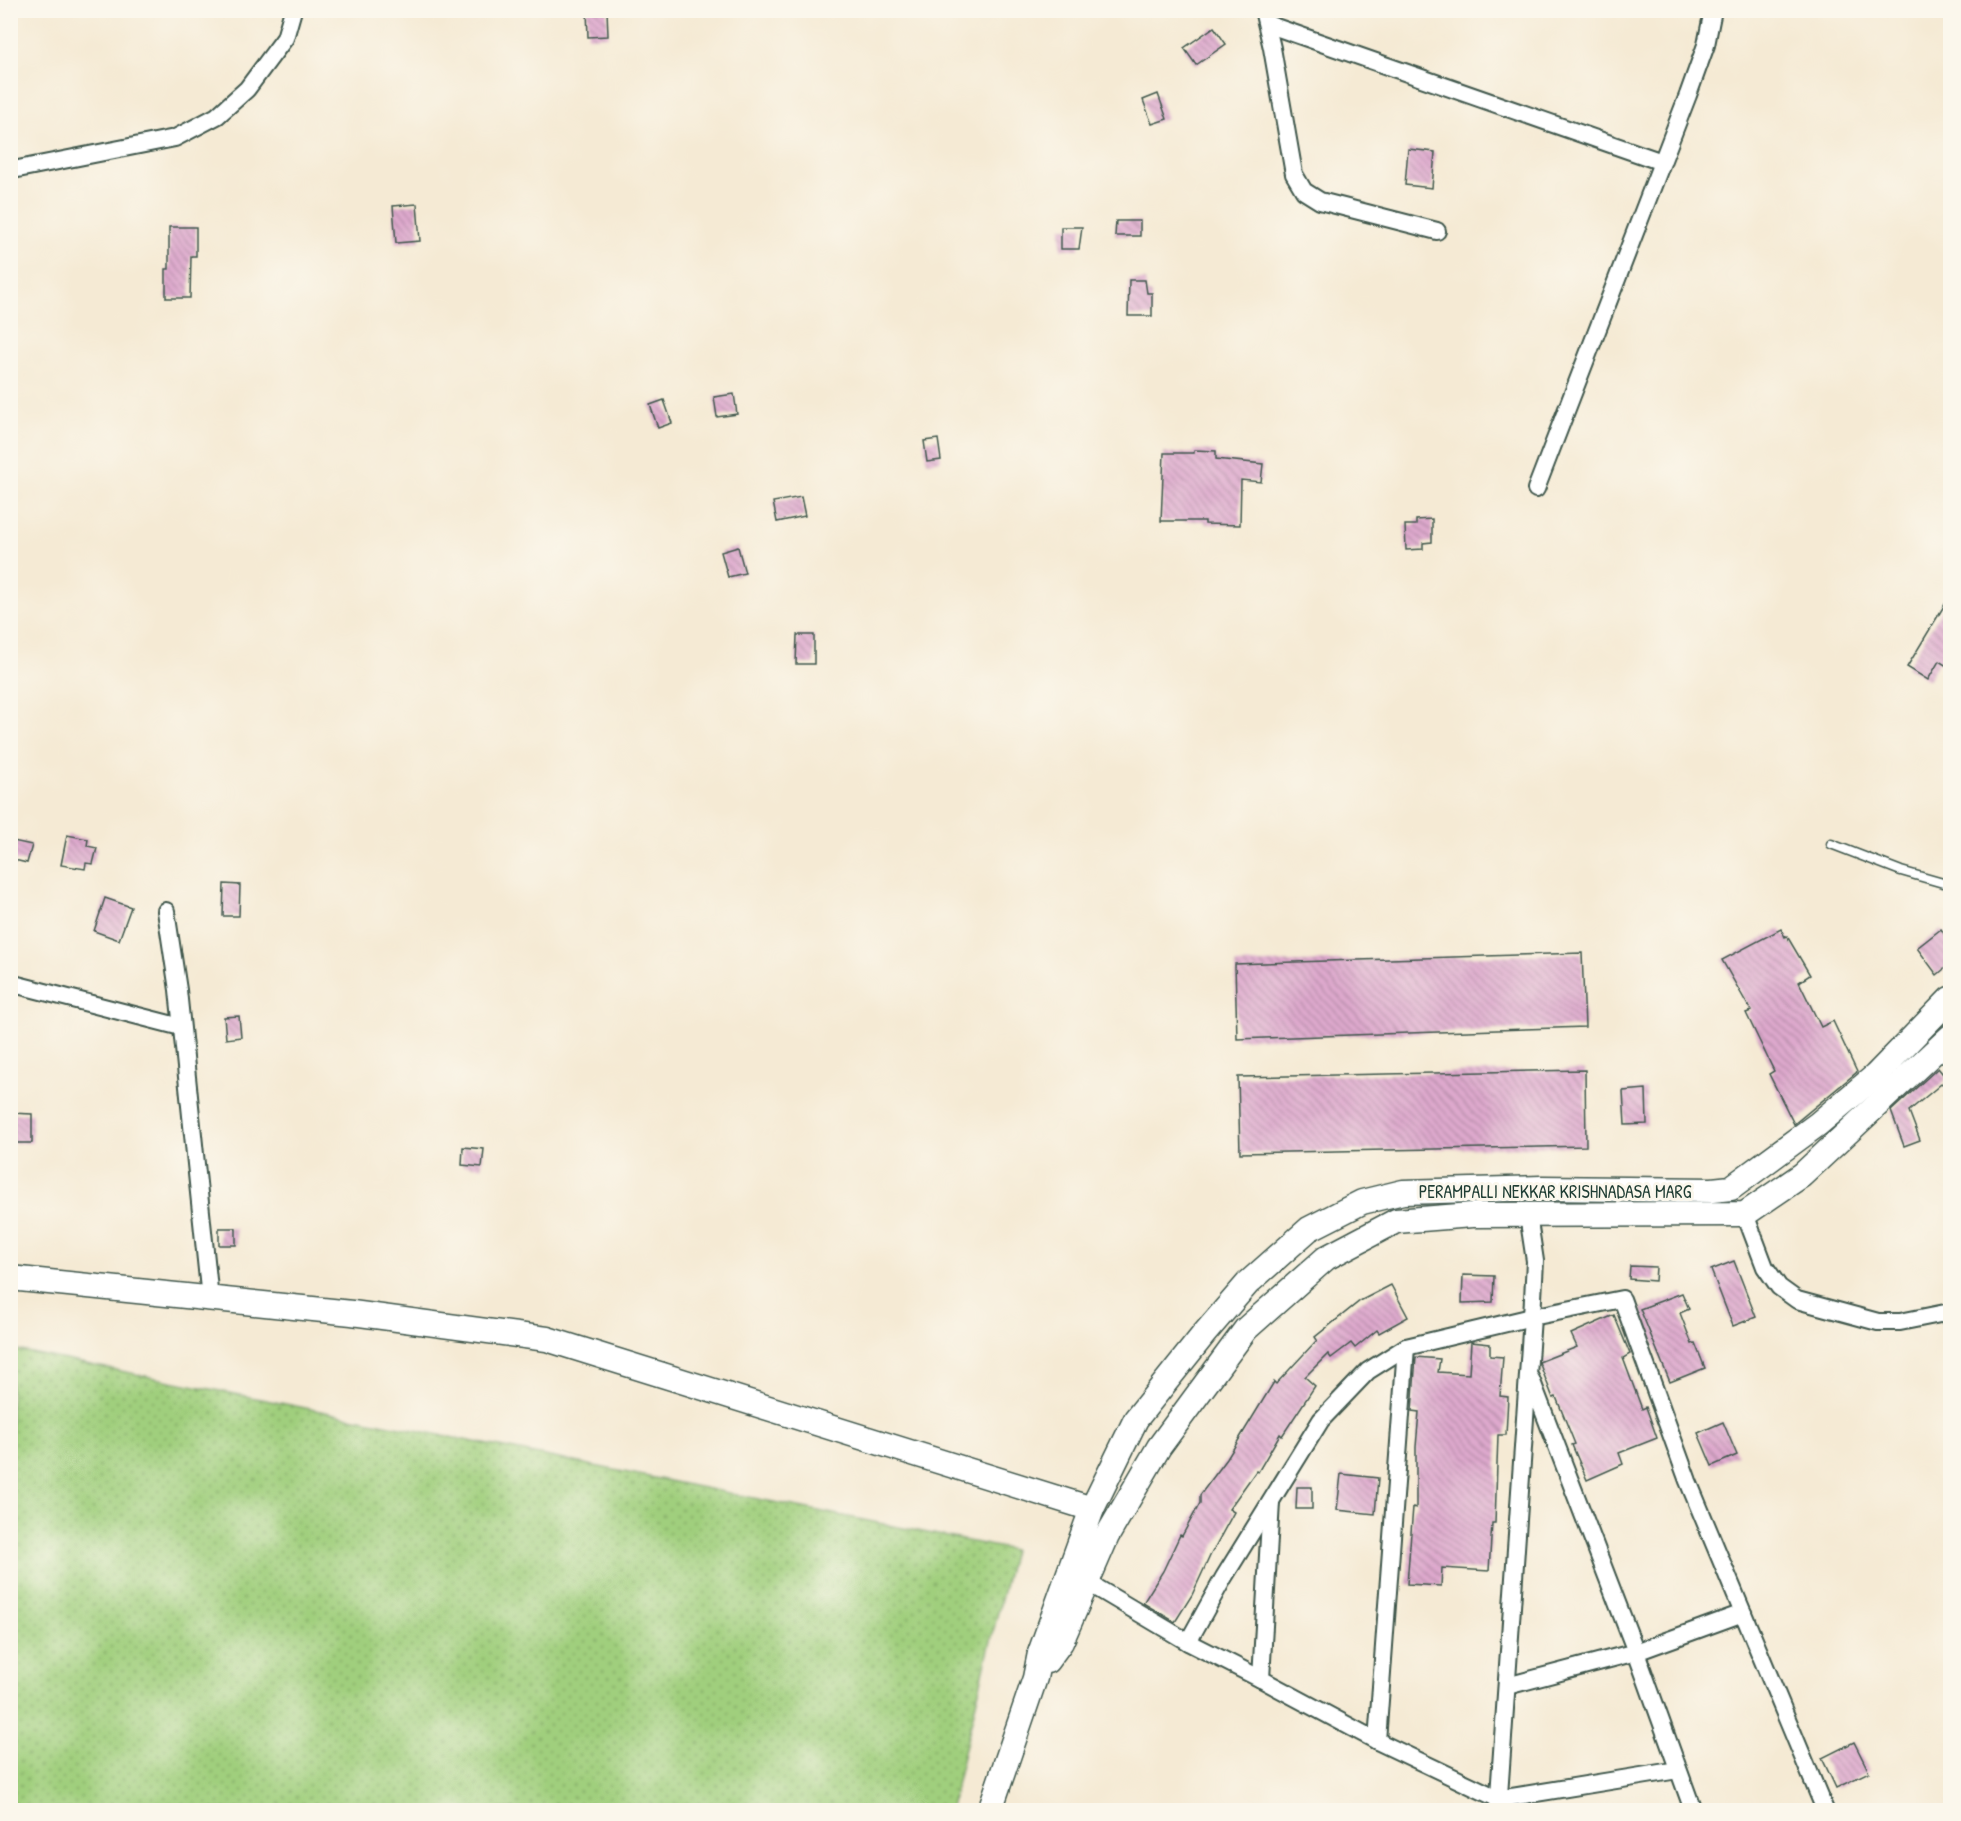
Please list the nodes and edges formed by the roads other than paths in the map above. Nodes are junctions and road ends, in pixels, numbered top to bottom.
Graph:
1 (293, 10) edge
2 (1713, 10) edge
3 (1265, 17) edge
4 (1662, 162) junction
5 (18, 169) dead end
6 (1437, 231) dead end
7 (1536, 489) dead end
8 (1831, 844) dead end
9 (1950, 885) edge
10 (166, 911) dead end
11 (10, 983) edge
12 (1950, 999) edge
13 (182, 1027) junction
14 (1950, 1037) edge
15 (1745, 1214) junction
16 (1528, 1215) junction
17 (10, 1278) edge
18 (210, 1299) junction
19 (1950, 1312) edge
20 (1532, 1317) junction
21 (1406, 1347) junction
22 (1528, 1372) junction
23 (1272, 1498) junction
24 (1092, 1509) junction
25 (1087, 1582) junction
26 (1743, 1613) junction
27 (1188, 1642) junction
28 (1636, 1652) junction
29 (1035, 1677) junction
30 (1261, 1679) junction
31 (1507, 1686) junction
32 (1377, 1741) junction
33 (1678, 1770) junction
34 (1499, 1805) edge
35 (990, 1810) edge
36 (1693, 1810) edge
37 (1825, 1810) edge

1 - 5 street
2 - 4 street
3 - 4 street
3 - 6 street
4 - 7 street
8 - 9 lane
10 - 13 street
11 - 13 street
12 - 24 main road, PERAMPALLI NEKKAR KRISHNADASA MARG
13 - 18 street
14 - 15 main road
15 - 16 main road, PERAMPALLI NEKKAR KRISHNADASA MARG
15 - 19 street
16 - 20 street
16 - 25 main road, PERAMPALLI NEKKAR KRISHNADASA MARG
17 - 18 main road
18 - 24 main road
20 - 21 street
20 - 22 street
20 - 26 street
21 - 23 street
21 - 32 street
22 - 28 street
22 - 31 street
23 - 27 street
23 - 30 street
24 - 29 main road, PERAMPALLI NEKKAR KRISHNADASA MARG
25 - 27 street
25 - 29 main road, PERAMPALLI NEKKAR KRISHNADASA MARG
26 - 28 street
26 - 37 street
27 - 30 street
28 - 31 street
28 - 33 street
29 - 35 main road, PERAMPALLI NEKKAR KRISHNADASA MARG
30 - 32 street
31 - 34 street
32 - 34 street
33 - 34 street
33 - 36 street

